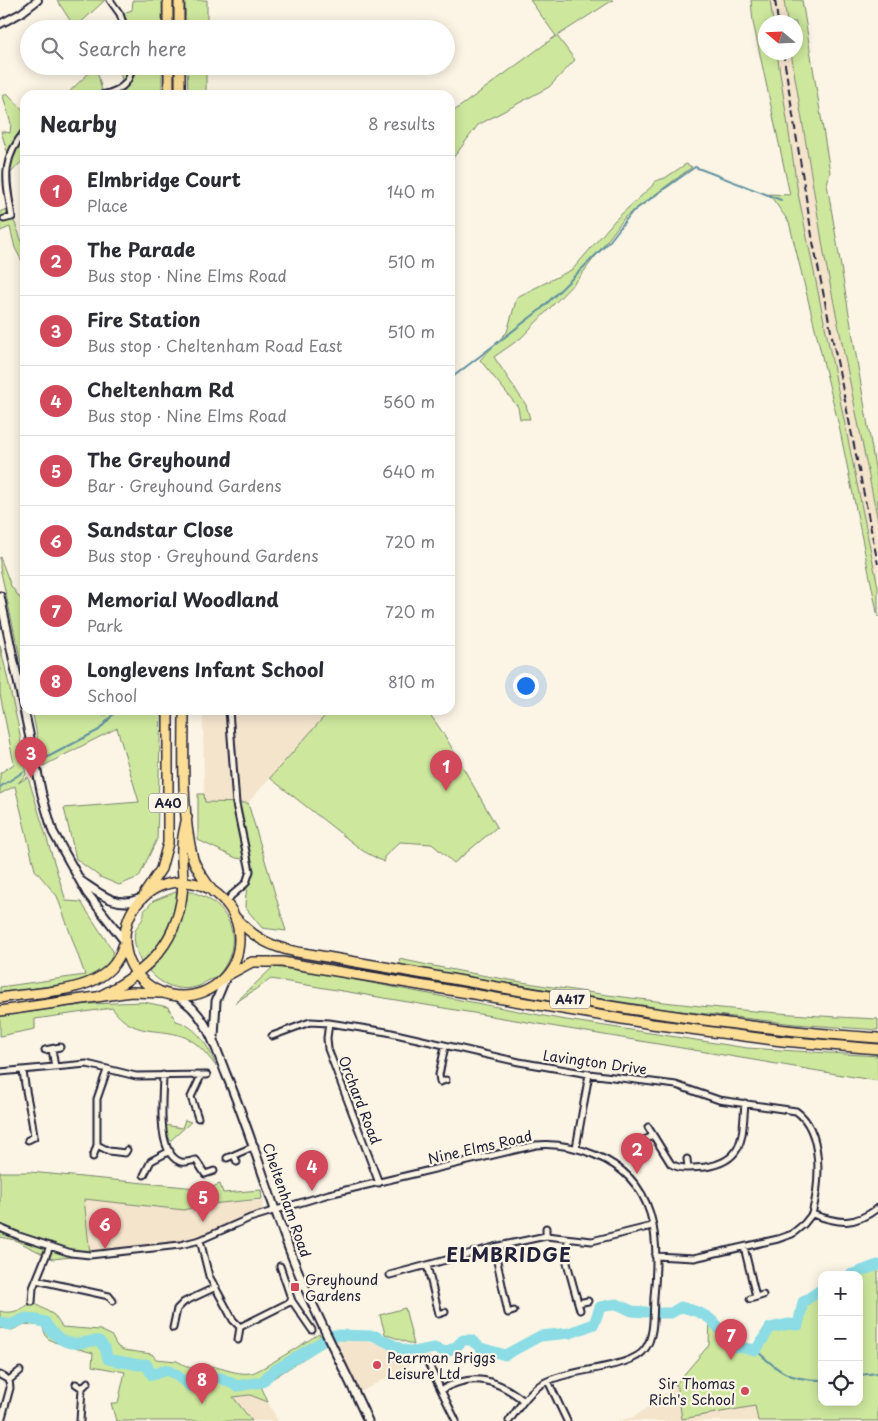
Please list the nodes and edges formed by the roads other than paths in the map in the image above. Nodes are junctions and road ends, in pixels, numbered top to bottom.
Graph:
1 (38, 0) edge
2 (110, 0) edge
3 (168, 0) edge
4 (179, 0) edge
5 (122, 20) edge
6 (168, 20) edge
7 (179, 20) edge
8 (0, 24) edge
9 (131, 75) edge
10 (168, 75) edge
11 (180, 75) edge
12 (116, 90) edge
13 (169, 90) edge
14 (180, 90) edge
15 (20, 137) edge
16 (2, 166) edge
17 (4, 219) dead end
18 (0, 596) edge
19 (20, 691) edge
20 (25, 715) edge
21 (168, 715) edge
22 (184, 715) edge
23 (229, 715) edge
24 (187, 817) junction
25 (81, 880) junction
26 (183, 883) junction
27 (215, 894) junction
28 (142, 896) junction
29 (226, 904) junction
30 (234, 916) junction
31 (123, 942) junction
32 (138, 973) junction
33 (227, 976) junction
34 (164, 994) junction
35 (100, 996) junction
36 (177, 996) junction
37 (0, 998) edge
38 (0, 1011) edge
39 (329, 1023) junction
40 (279, 1026) dead end
41 (283, 1032) junction
42 (272, 1036) dead end
43 (878, 1038) edge
44 (214, 1039) junction
45 (446, 1046) junction
46 (60, 1047) dead end
47 (52, 1049) junction
48 (878, 1049) edge
49 (45, 1050) dead end
50 (55, 1067) junction
51 (23, 1070) junction
52 (107, 1070) junction
53 (0, 1072) edge
54 (589, 1074) junction
55 (163, 1075) junction
56 (440, 1082) dead end
57 (745, 1104) junction
58 (198, 1118) dead end
59 (648, 1127) dead end
60 (653, 1136) junction
61 (34, 1137) junction
62 (28, 1140) dead end
63 (644, 1140) dead end
64 (38, 1143) dead end
65 (96, 1145) junction
66 (255, 1146) junction
67 (576, 1148) junction
68 (127, 1150) dead end
69 (170, 1151) junction
70 (234, 1155) junction
71 (93, 1158) dead end
72 (227, 1158) dead end
73 (687, 1158) dead end
74 (237, 1162) dead end
75 (688, 1168) junction
76 (214, 1171) dead end
77 (144, 1175) dead end
78 (379, 1183) junction
79 (878, 1208) edge
80 (276, 1210) junction
81 (812, 1214) junction
82 (652, 1226) junction
83 (0, 1228) edge
84 (546, 1228) dead end
85 (546, 1236) junction
86 (568, 1239) junction
87 (200, 1240) junction
88 (50, 1246) junction
89 (494, 1247) junction
90 (744, 1247) junction
91 (656, 1256) junction
92 (426, 1264) junction
93 (275, 1274) dead end
94 (390, 1275) dead end
95 (36, 1280) junction
96 (216, 1287) junction
97 (763, 1296) dead end
98 (292, 1300) junction
99 (113, 1301) dead end
100 (588, 1301) dead end
101 (32, 1302) dead end
102 (578, 1303) junction
103 (580, 1310) dead end
104 (502, 1314) dead end
105 (433, 1315) dead end
106 (175, 1319) junction
107 (182, 1321) dead end
108 (240, 1327) junction
109 (173, 1328) dead end
110 (312, 1330) dead end
111 (238, 1340) dead end
112 (427, 1360) dead end
113 (20, 1371) dead end
114 (0, 1375) edge
115 (9, 1380) junction
116 (548, 1381) junction
117 (88, 1382) dead end
118 (76, 1384) dead end
119 (82, 1388) junction
120 (441, 1390) junction
121 (524, 1402) junction
122 (1, 1421) edge
123 (80, 1421) edge
124 (368, 1421) edge
125 (456, 1421) edge
126 (510, 1421) edge
127 (567, 1421) edge

1 - 8 street
2 - 5 street
3 - 6 highway
4 - 7 highway
9 - 12 street
10 - 13 highway
11 - 14 highway
15 - 16 street
16 - 17 street
18 - 19 main road
20 - 25 main road
21 - 28 highway, A40
22 - 24 highway, A40
23 - 29 street
24 - 26 highway, A40
24 - 27 highway, A40
25 - 28 main road
25 - 31 main road
26 - 27 highway, A40
26 - 28 highway, A40
26 - 32 highway, A40
27 - 29 highway, A40
28 - 31 highway, A40
29 - 30 highway, A40
30 - 33 highway, A40
30 - 43 highway, A417
31 - 32 highway
31 - 37 highway, A40
32 - 34 highway
32 - 35 highway, A40
33 - 36 highway, A40
33 - 44 main road, Cheltenham Road
33 - 48 highway, A417
34 - 35 highway, A40
34 - 36 highway, A40
35 - 38 highway, A40
36 - 44 main road, Cheltenham Road
39 - 41 street, Lavington Drive
39 - 45 street, Lavington Drive
39 - 78 street, Orchard Road
40 - 41 street
41 - 42 street, Lavington Drive
44 - 66 main road, Cheltenham Road
45 - 54 street, Lavington Drive
45 - 56 street
46 - 47 street
47 - 49 street
47 - 50 street
50 - 51 street
50 - 52 street
51 - 53 street
51 - 61 street
52 - 55 street
52 - 65 street
54 - 57 street, Lavington Drive
54 - 67 street
55 - 58 street
55 - 69 street
57 - 75 street
57 - 81 street, Lavington Drive
59 - 60 street
60 - 63 street
60 - 75 street
61 - 62 street
61 - 64 street
65 - 68 street
65 - 71 street
66 - 70 street
66 - 80 main road, Cheltenham Road
67 - 78 street, Nine Elms Road
67 - 82 street, Nine Elms Road
69 - 76 street
69 - 77 street
70 - 72 street
70 - 74 street
73 - 75 street
78 - 80 street, Nine Elms Road
79 - 81 street
80 - 87 street
80 - 124 main road, Cheltenham Road
81 - 90 street
82 - 86 street
82 - 91 street, Nine Elms Road
83 - 88 street
84 - 85 street
85 - 86 street
85 - 89 street
86 - 102 street
87 - 88 street
87 - 96 street
88 - 95 street
89 - 92 street
89 - 104 street
90 - 91 street
90 - 97 street
91 - 116 street, Nine Elms Road
92 - 94 street
92 - 105 street
93 - 98 street
95 - 99 street
95 - 101 street
96 - 106 street
96 - 108 street
98 - 108 street
98 - 110 street
100 - 102 street
102 - 103 street
106 - 107 street
106 - 109 street
108 - 111 street
112 - 120 street
113 - 115 street
114 - 115 street
115 - 122 street
116 - 121 street
116 - 127 street
117 - 119 street
118 - 119 street
119 - 123 street
120 - 121 street
120 - 125 street
121 - 126 street

